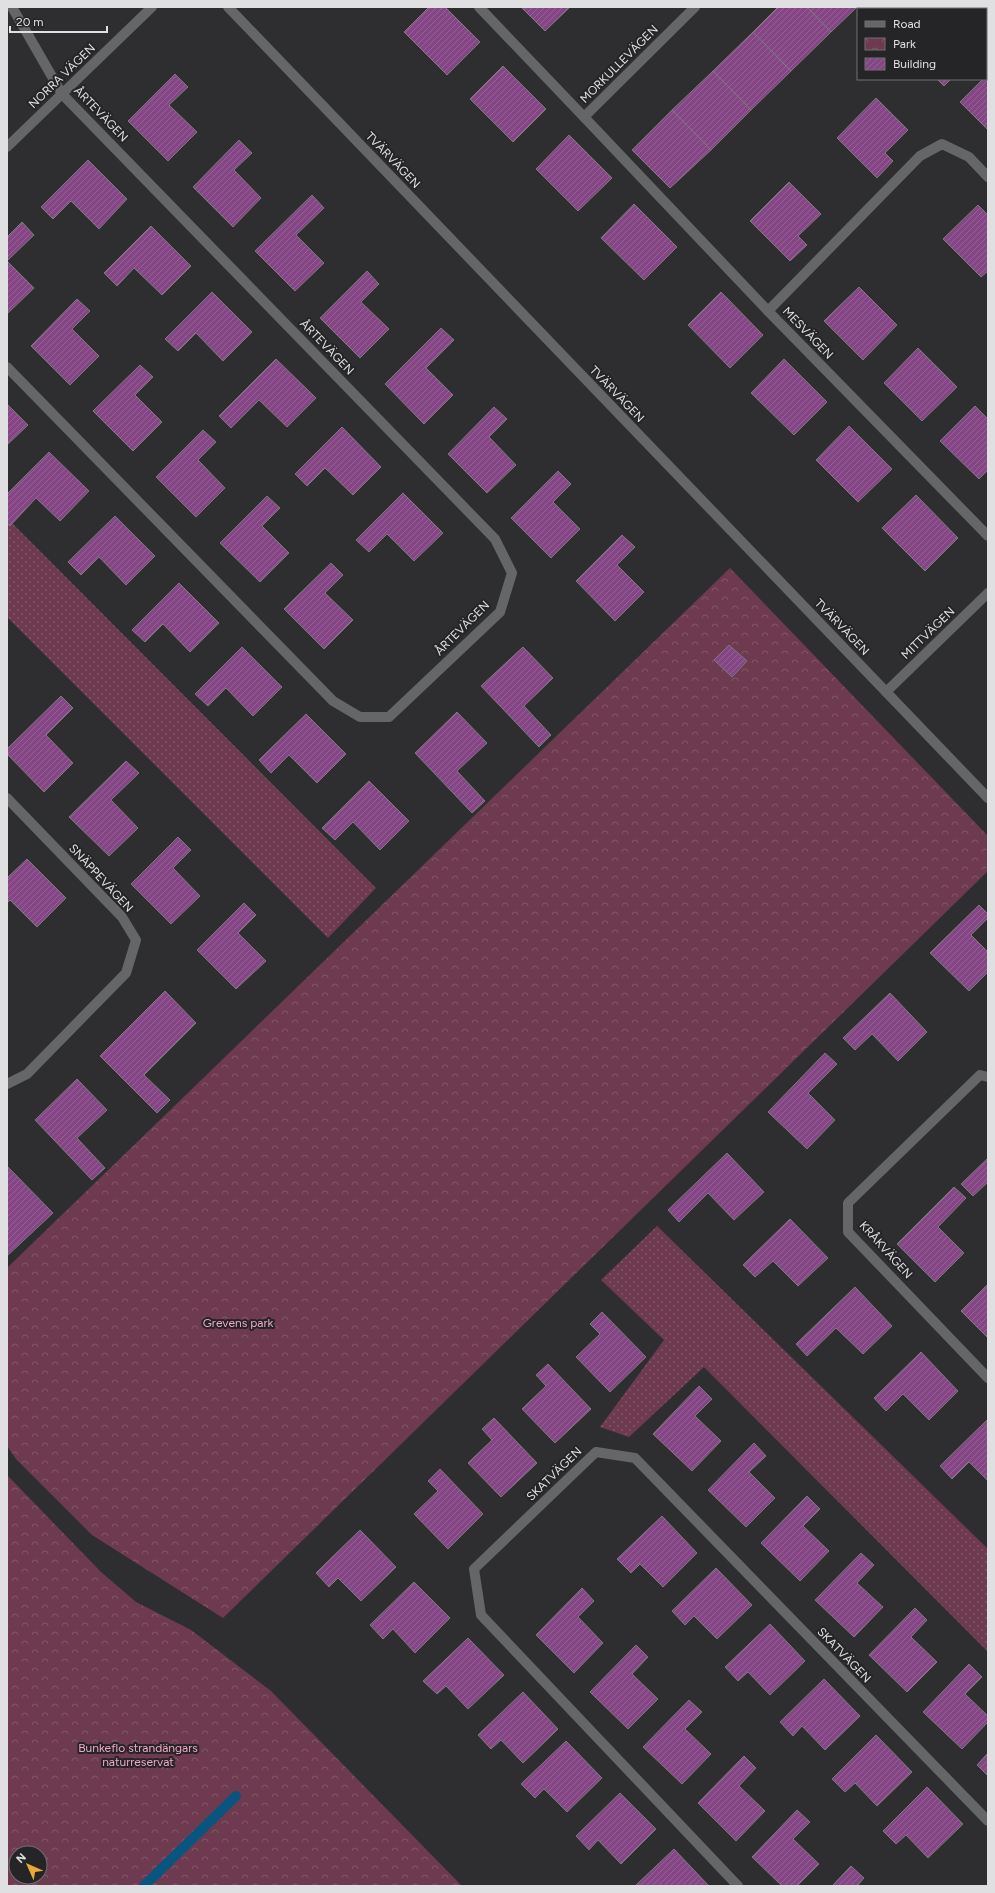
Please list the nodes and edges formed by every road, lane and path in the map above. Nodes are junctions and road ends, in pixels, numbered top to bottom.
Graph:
1 (12, 7) edge
2 (152, 7) edge
3 (228, 7) edge
4 (479, 7) edge
5 (694, 7) edge
6 (62, 94) junction
7 (584, 117) junction
8 (7, 147) edge
9 (988, 176) edge
10 (768, 312) junction
11 (7, 367) edge
12 (988, 536) edge
13 (988, 593) edge
14 (886, 692) junction
15 (7, 798) edge
16 (988, 798) edge
17 (988, 1077) edge
18 (7, 1084) edge
19 (988, 1378) edge
20 (988, 1822) edge
21 (738, 1886) edge

1 - 6 street, ÅRTEVÄGEN
2 - 6 street, NORRA VÄGEN
3 - 14 street, TVÄRVÄGEN
4 - 7 street, MORKULLEVÄGEN
5 - 7 street, MORKULLEVÄGEN
6 - 8 street, NORRA VÄGEN
6 - 11 street, ÅRTEVÄGEN
7 - 10 street
9 - 10 street, MESVÄGEN
10 - 12 street, MESVÄGEN
13 - 14 street, MITTVÄGEN
14 - 16 street, TVÄRVÄGEN
15 - 18 street, SNÄPPEVÄGEN
17 - 19 street, KRÅKVÄGEN
20 - 21 street, SKATVÄGEN

